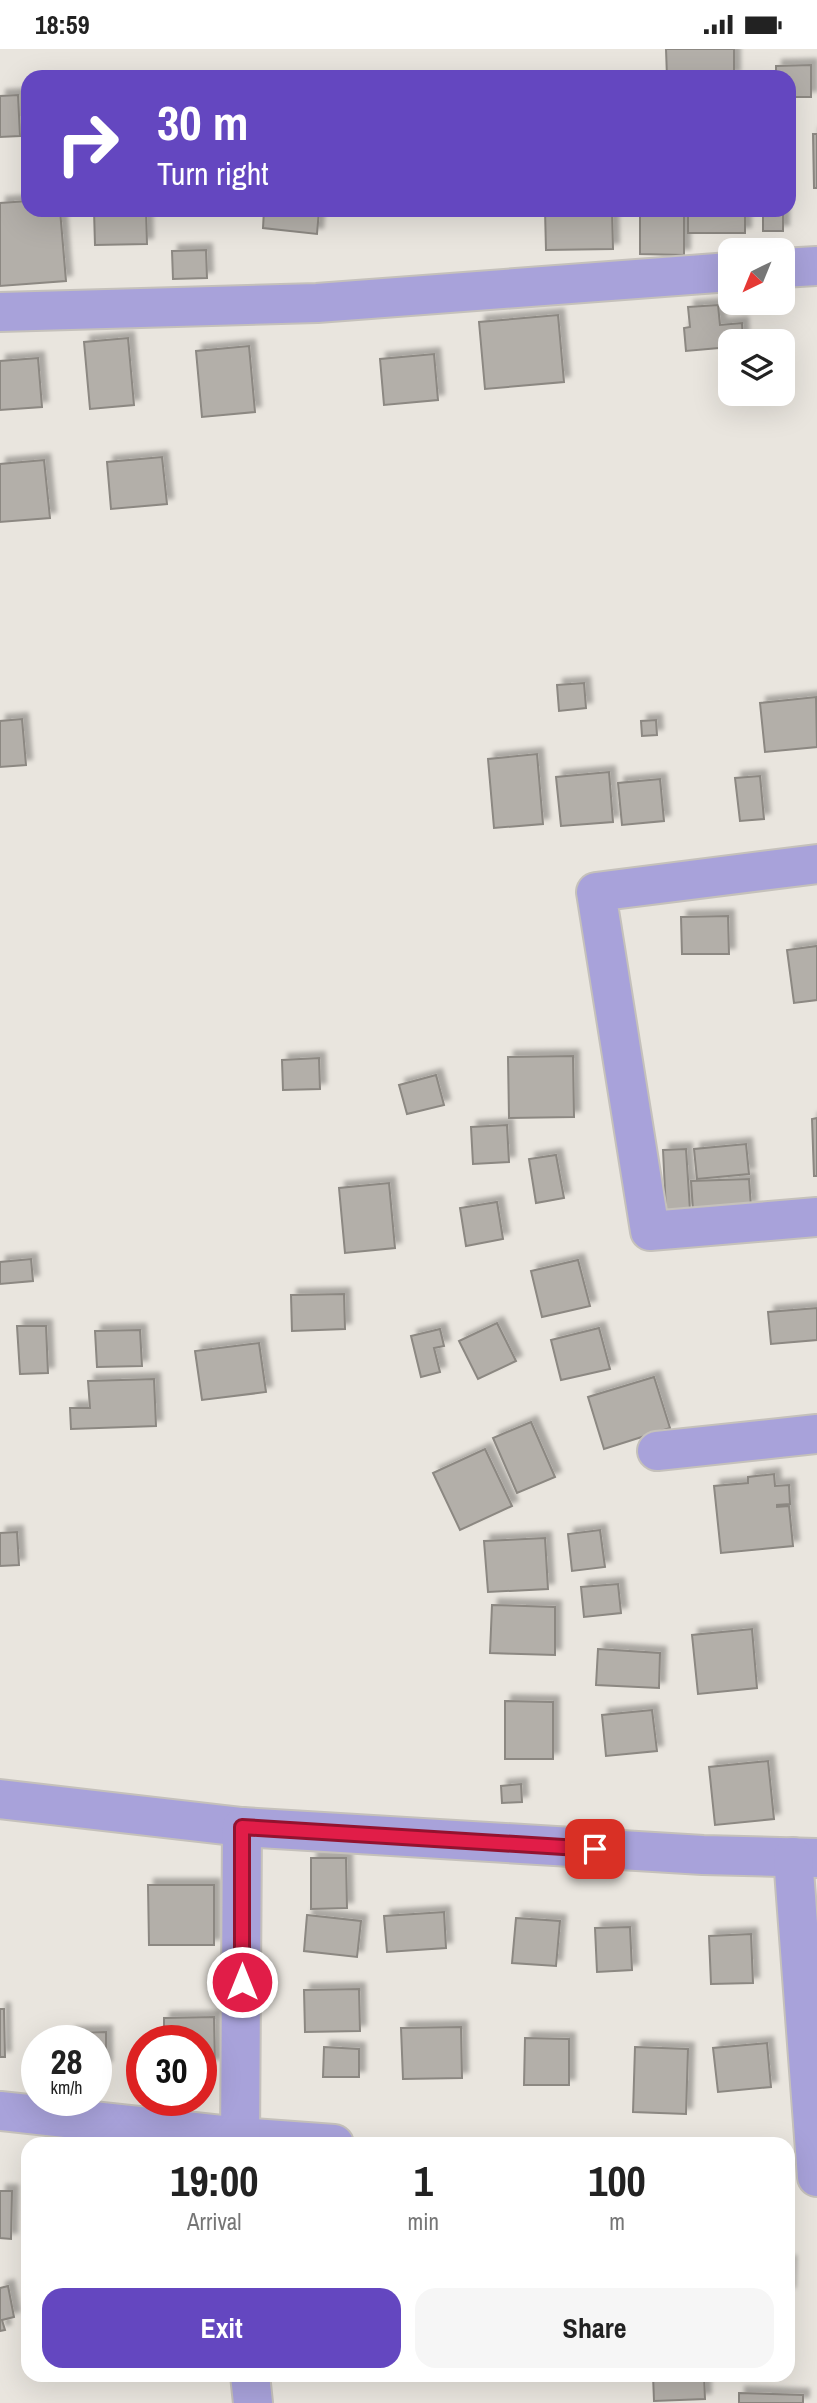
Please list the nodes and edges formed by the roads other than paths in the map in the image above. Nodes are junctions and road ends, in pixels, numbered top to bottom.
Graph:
1 (817, 266) edge
2 (795, 267) edge
3 (718, 273) edge
4 (0, 312) edge
5 (817, 864) edge
6 (817, 1217) edge
7 (817, 1434) edge
8 (657, 1451) dead end
9 (0, 1799) edge
10 (242, 1827) junction
11 (805, 1858) edge
12 (0, 2111) edge
13 (215, 2137) edge
14 (240, 2137) edge
15 (795, 2178) edge
16 (817, 2179) edge
17 (251, 2382) edge
18 (253, 2403) edge

1 - 2 street
3 - 4 street
5 - 6 street
7 - 8 street
9 - 10 street
10 - 11 street
10 - 14 street
11 - 16 street
12 - 13 street
15 - 16 street
17 - 18 street

